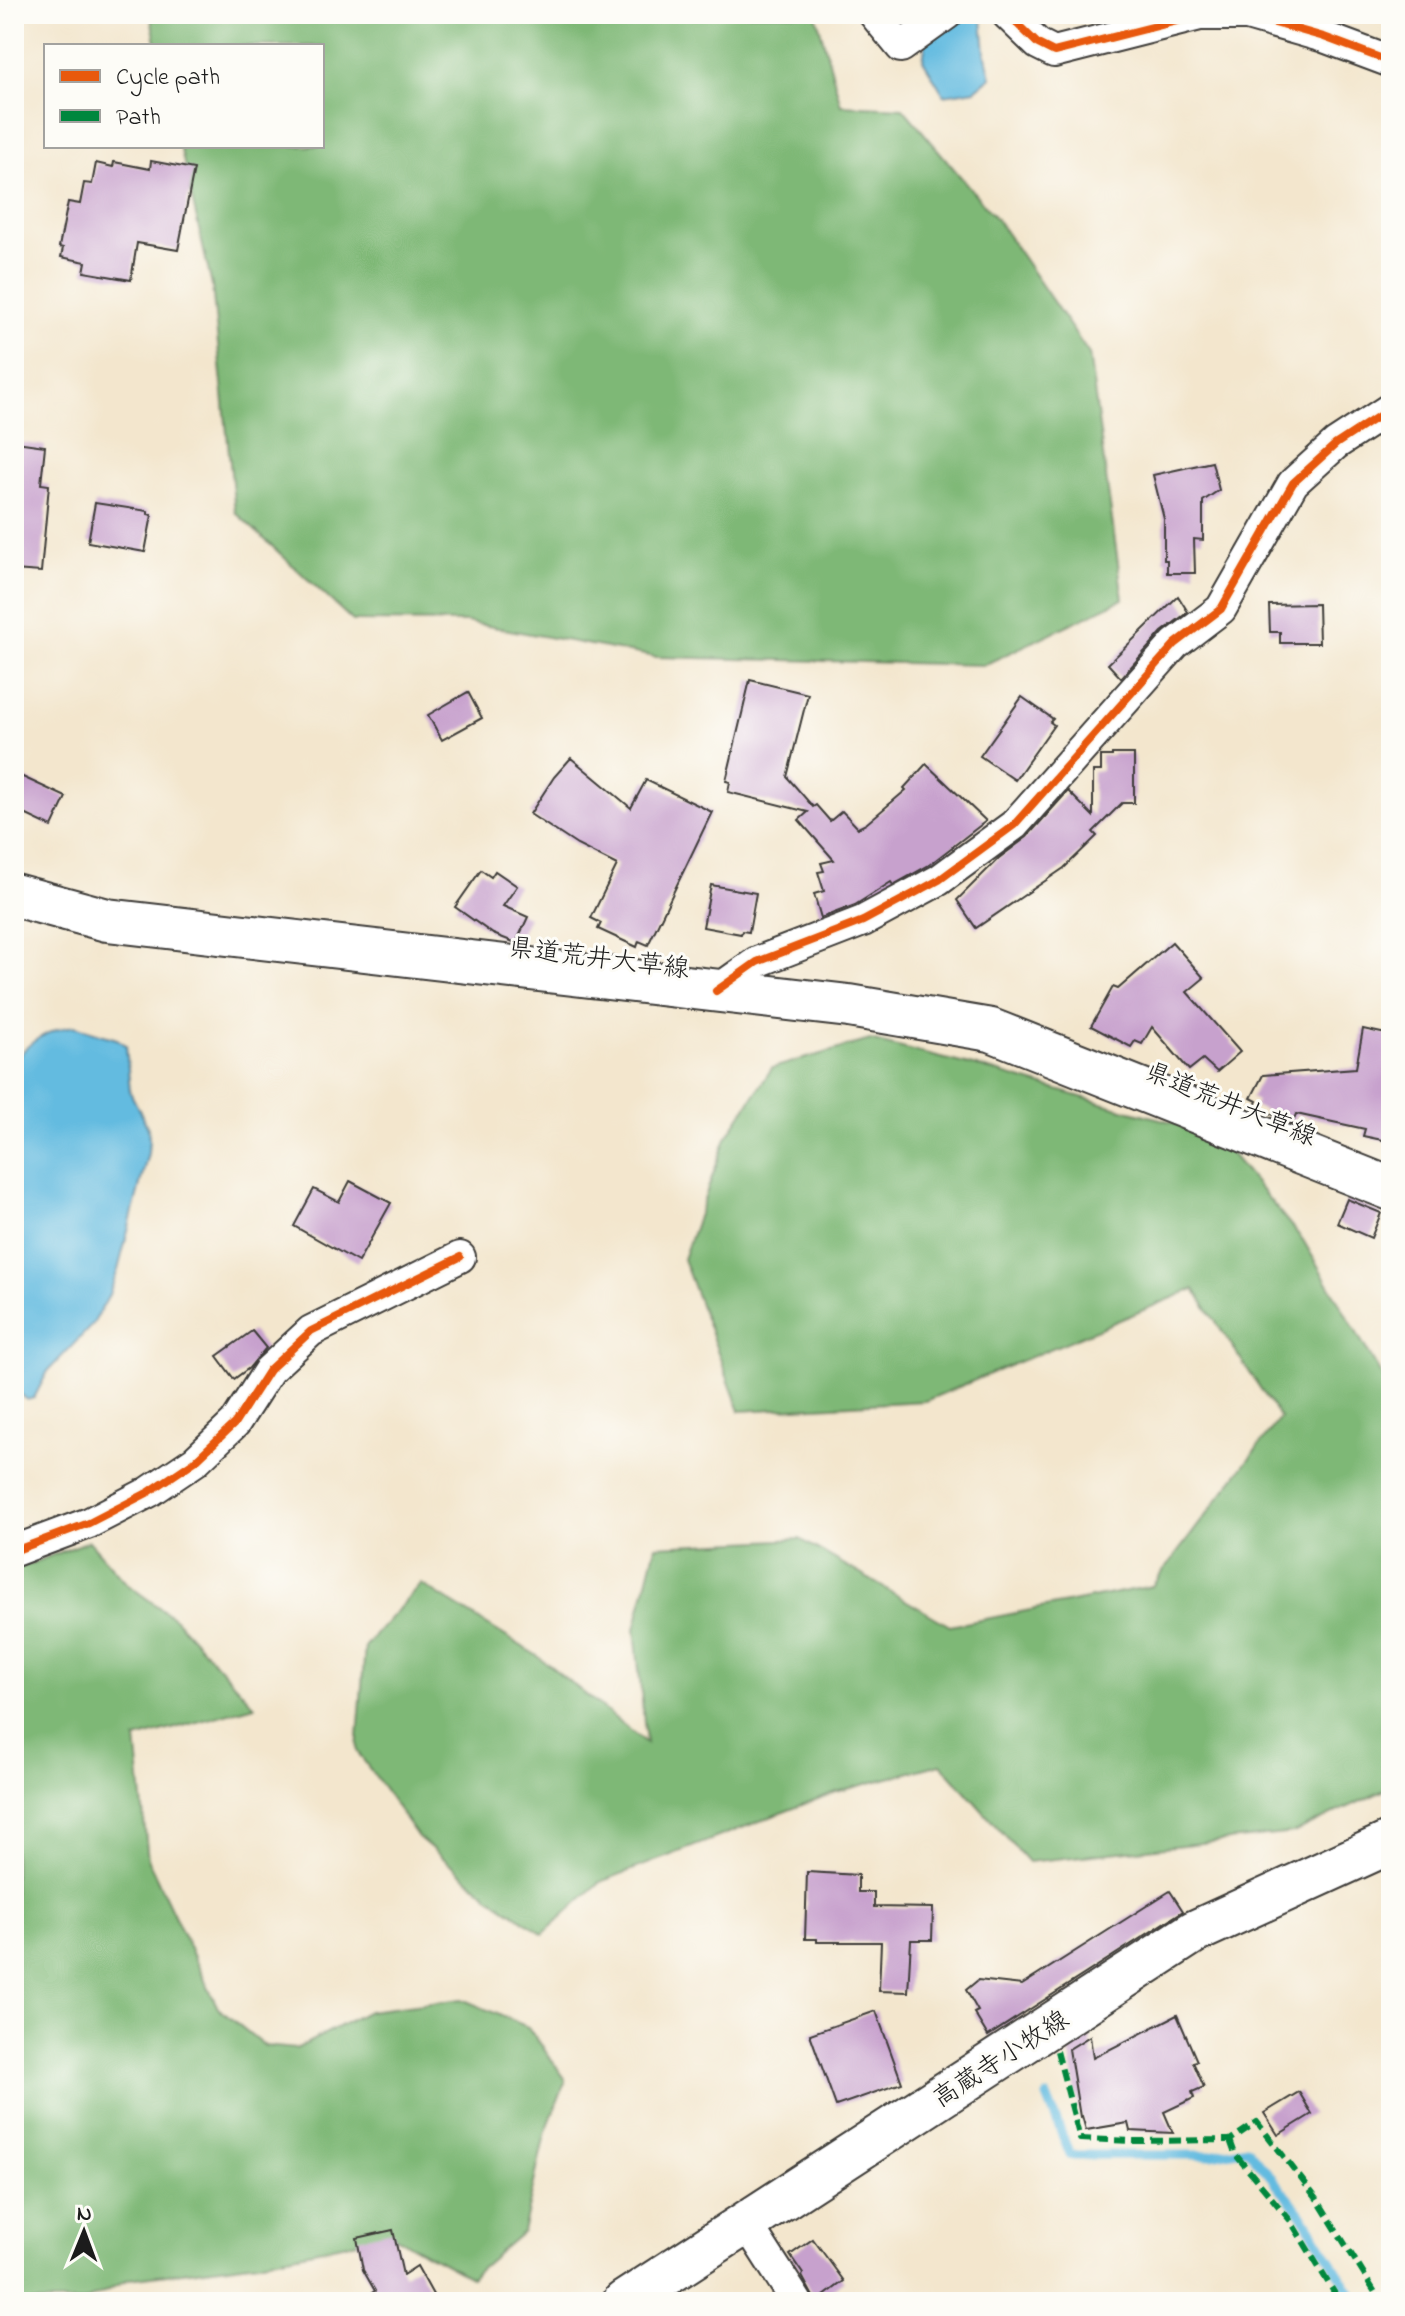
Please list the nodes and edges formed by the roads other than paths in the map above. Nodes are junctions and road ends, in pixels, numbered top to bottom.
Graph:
1 (874, 14) edge
2 (947, 14) edge
3 (1007, 14) edge
4 (1391, 62) edge
5 (1391, 408) edge
6 (14, 895) edge
7 (716, 991) junction
8 (1391, 1189) edge
9 (460, 1257) dead end
10 (14, 1551) edge
11 (1391, 1842) edge
12 (747, 2224) junction
13 (624, 2302) edge
14 (797, 2302) edge

1 - 2 street
3 - 4 street
5 - 7 street
6 - 7 main road, 県道荒井大草線
7 - 8 main road, 県道荒井大草線
9 - 10 street
11 - 12 main road, 高蔵寺小牧線
12 - 13 main road, 高蔵寺小牧線
12 - 14 street

